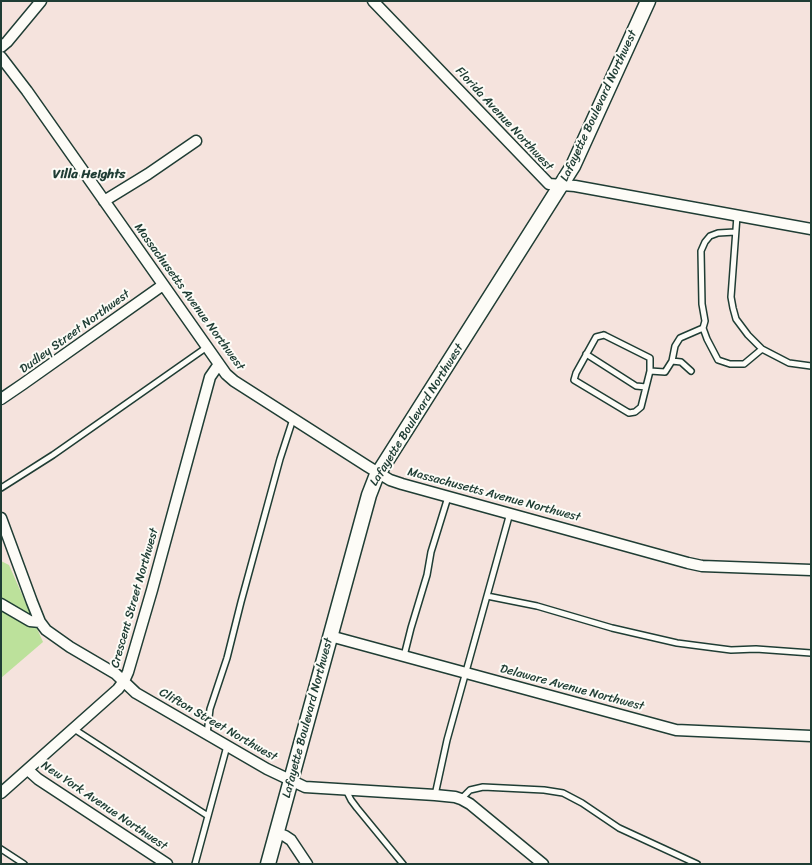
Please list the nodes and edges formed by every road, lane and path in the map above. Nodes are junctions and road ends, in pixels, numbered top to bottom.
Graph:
1 (41, 1) edge
2 (373, 1) edge
3 (648, 1) edge
4 (1, 47) edge
5 (1, 57) edge
6 (196, 141) dead end
7 (562, 185) junction
8 (104, 201) junction
9 (737, 216) junction
10 (811, 229) edge
11 (736, 232) junction
12 (163, 285) junction
13 (703, 328) junction
14 (207, 347) junction
15 (762, 349) junction
16 (586, 354) junction
17 (672, 361) junction
18 (219, 364) junction
19 (811, 366) edge
20 (650, 371) junction
21 (691, 371) dead end
22 (646, 387) junction
23 (1, 399) edge
24 (294, 419) junction
25 (378, 473) junction
26 (1, 488) edge
27 (448, 497) junction
28 (510, 513) junction
29 (1, 518) edge
30 (811, 570) edge
31 (487, 596) junction
32 (1, 604) edge
33 (40, 622) junction
34 (330, 636) junction
35 (811, 653) edge
36 (404, 656) junction
37 (466, 673) junction
38 (124, 681) junction
39 (74, 728) junction
40 (207, 734) junction
41 (811, 736) edge
42 (227, 746) junction
43 (28, 770) junction
44 (291, 781) junction
45 (346, 790) junction
46 (1, 793) edge
47 (435, 795) junction
48 (461, 799) junction
49 (208, 816) junction
50 (277, 832) junction
51 (1, 849) edge
52 (24, 864) edge
53 (166, 864) edge
54 (195, 864) edge
55 (268, 864) edge
56 (307, 864) edge
57 (403, 864) edge
58 (543, 864) edge
59 (697, 864) edge

1 - 4 street
2 - 7 street, Florida Avenue Northwest
3 - 7 main road, Lafayette Boulevard Northwest
5 - 8 street, Massachusetts Avenue Northwest
6 - 8 street
7 - 9 street, Florida Avenue Northwest
7 - 25 main road, Lafayette Boulevard Northwest
8 - 12 street, Massachusetts Avenue Northwest
9 - 10 street, Florida Avenue Northwest
9 - 11 lane
11 - 13 lane
11 - 15 lane
12 - 14 street, Massachusetts Avenue Northwest
12 - 23 street, Dudley Street Northwest
13 - 15 lane
13 - 17 lane
14 - 18 street, Massachusetts Avenue Northwest
14 - 26 lane
15 - 19 lane
16 - 20 lane
16 - 22 lane
16 - 22 lane
17 - 20 lane
17 - 21 lane
18 - 24 street, Massachusetts Avenue Northwest
18 - 38 street, Crescent Street Northwest
20 - 22 lane
24 - 25 street, Massachusetts Avenue Northwest
24 - 40 lane
25 - 27 street, Massachusetts Avenue Northwest
25 - 34 main road, Lafayette Boulevard Northwest
27 - 28 street, Massachusetts Avenue Northwest
27 - 36 lane
28 - 30 street, Massachusetts Avenue Northwest
28 - 31 lane
29 - 33 street, Clifton Street Northwest
31 - 35 lane
31 - 37 lane
32 - 33 street
33 - 38 street, Clifton Street Northwest
34 - 36 street, Delaware Avenue Northwest
34 - 44 main road, Lafayette Boulevard Northwest
36 - 37 street, Delaware Avenue Northwest
37 - 41 street, Delaware Avenue Northwest
37 - 47 lane
38 - 39 street, Crescent Street Northwest
38 - 40 street, Clifton Street Northwest
39 - 43 street, Crescent Street Northwest
39 - 49 lane
40 - 42 street, Clifton Street Northwest
42 - 44 street, Clifton Street Northwest
42 - 49 lane
43 - 46 street, Crescent Street Northwest
43 - 53 street, New York Avenue Northwest
44 - 45 street, Clifton Street Northwest
44 - 50 main road, Lafayette Boulevard Northwest
45 - 47 street, Clifton Street Northwest
45 - 57 lane
47 - 48 street, Clifton Street Northwest
48 - 58 street, Clifton Street Northwest
48 - 59 lane
49 - 54 lane
50 - 55 main road, Lafayette Boulevard Northwest
50 - 56 street
51 - 52 lane

